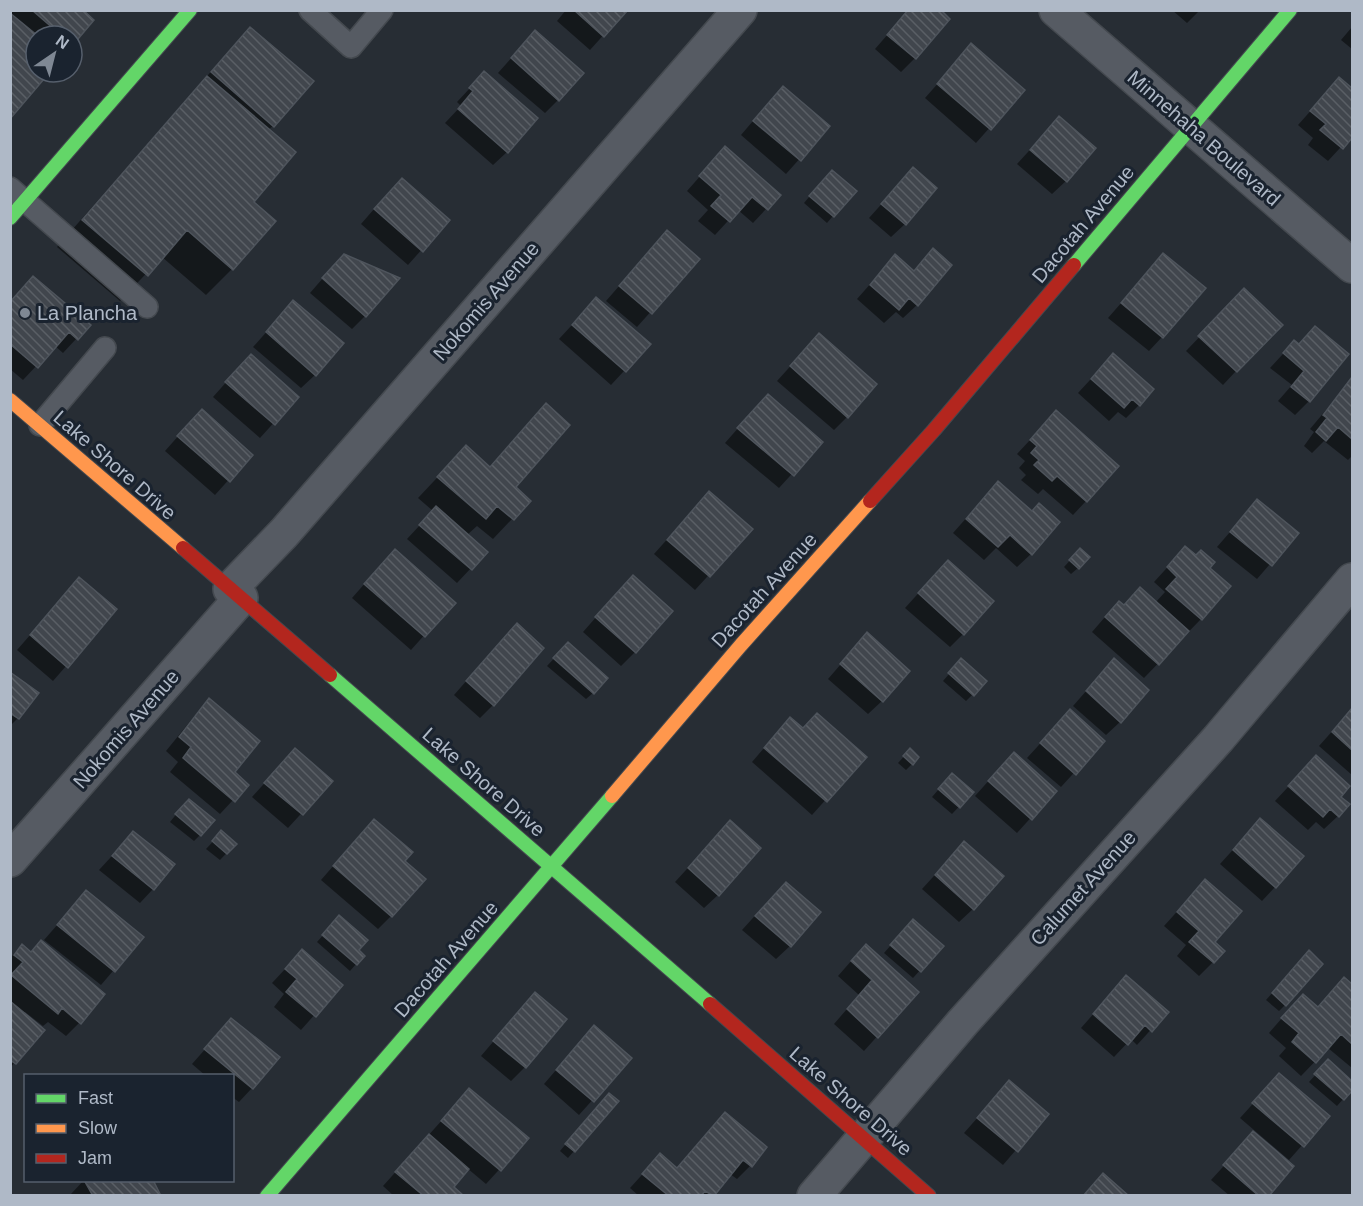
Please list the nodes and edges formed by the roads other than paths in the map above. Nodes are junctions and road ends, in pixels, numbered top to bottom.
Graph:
1 (161, 10) edge
2 (310, 10) edge
3 (382, 10) edge
4 (740, 10) edge
5 (1056, 10) edge
6 (1290, 10) edge
7 (184, 18) edge
8 (1191, 127) junction
9 (18, 195) edge
10 (10, 218) edge
11 (1353, 266) edge
12 (147, 307) dead end
13 (105, 348) dead end
14 (10, 400) edge
15 (40, 425) junction
16 (1353, 580) edge
17 (235, 593) junction
18 (10, 860) edge
19 (552, 866) junction
20 (864, 1138) junction
21 (267, 1196) edge
22 (814, 1196) edge
23 (929, 1196) edge

1 - 7 lane
2 - 3 lane
4 - 17 street, Nokomis Avenue
5 - 8 street, Minnehaha Boulevard
6 - 8 street, Dacotah Avenue
7 - 9 street
8 - 11 street, Minnehaha Boulevard
8 - 19 street, Dacotah Avenue
9 - 10 street
9 - 12 lane
13 - 15 lane
14 - 15 street, Lake Shore Drive
15 - 17 street, Lake Shore Drive
16 - 20 street, Calumet Avenue
17 - 18 street, Nokomis Avenue
17 - 19 street, Lake Shore Drive
19 - 20 street, Lake Shore Drive
19 - 21 street, Dacotah Avenue
20 - 22 street, Calumet Avenue
20 - 23 street, Lake Shore Drive

